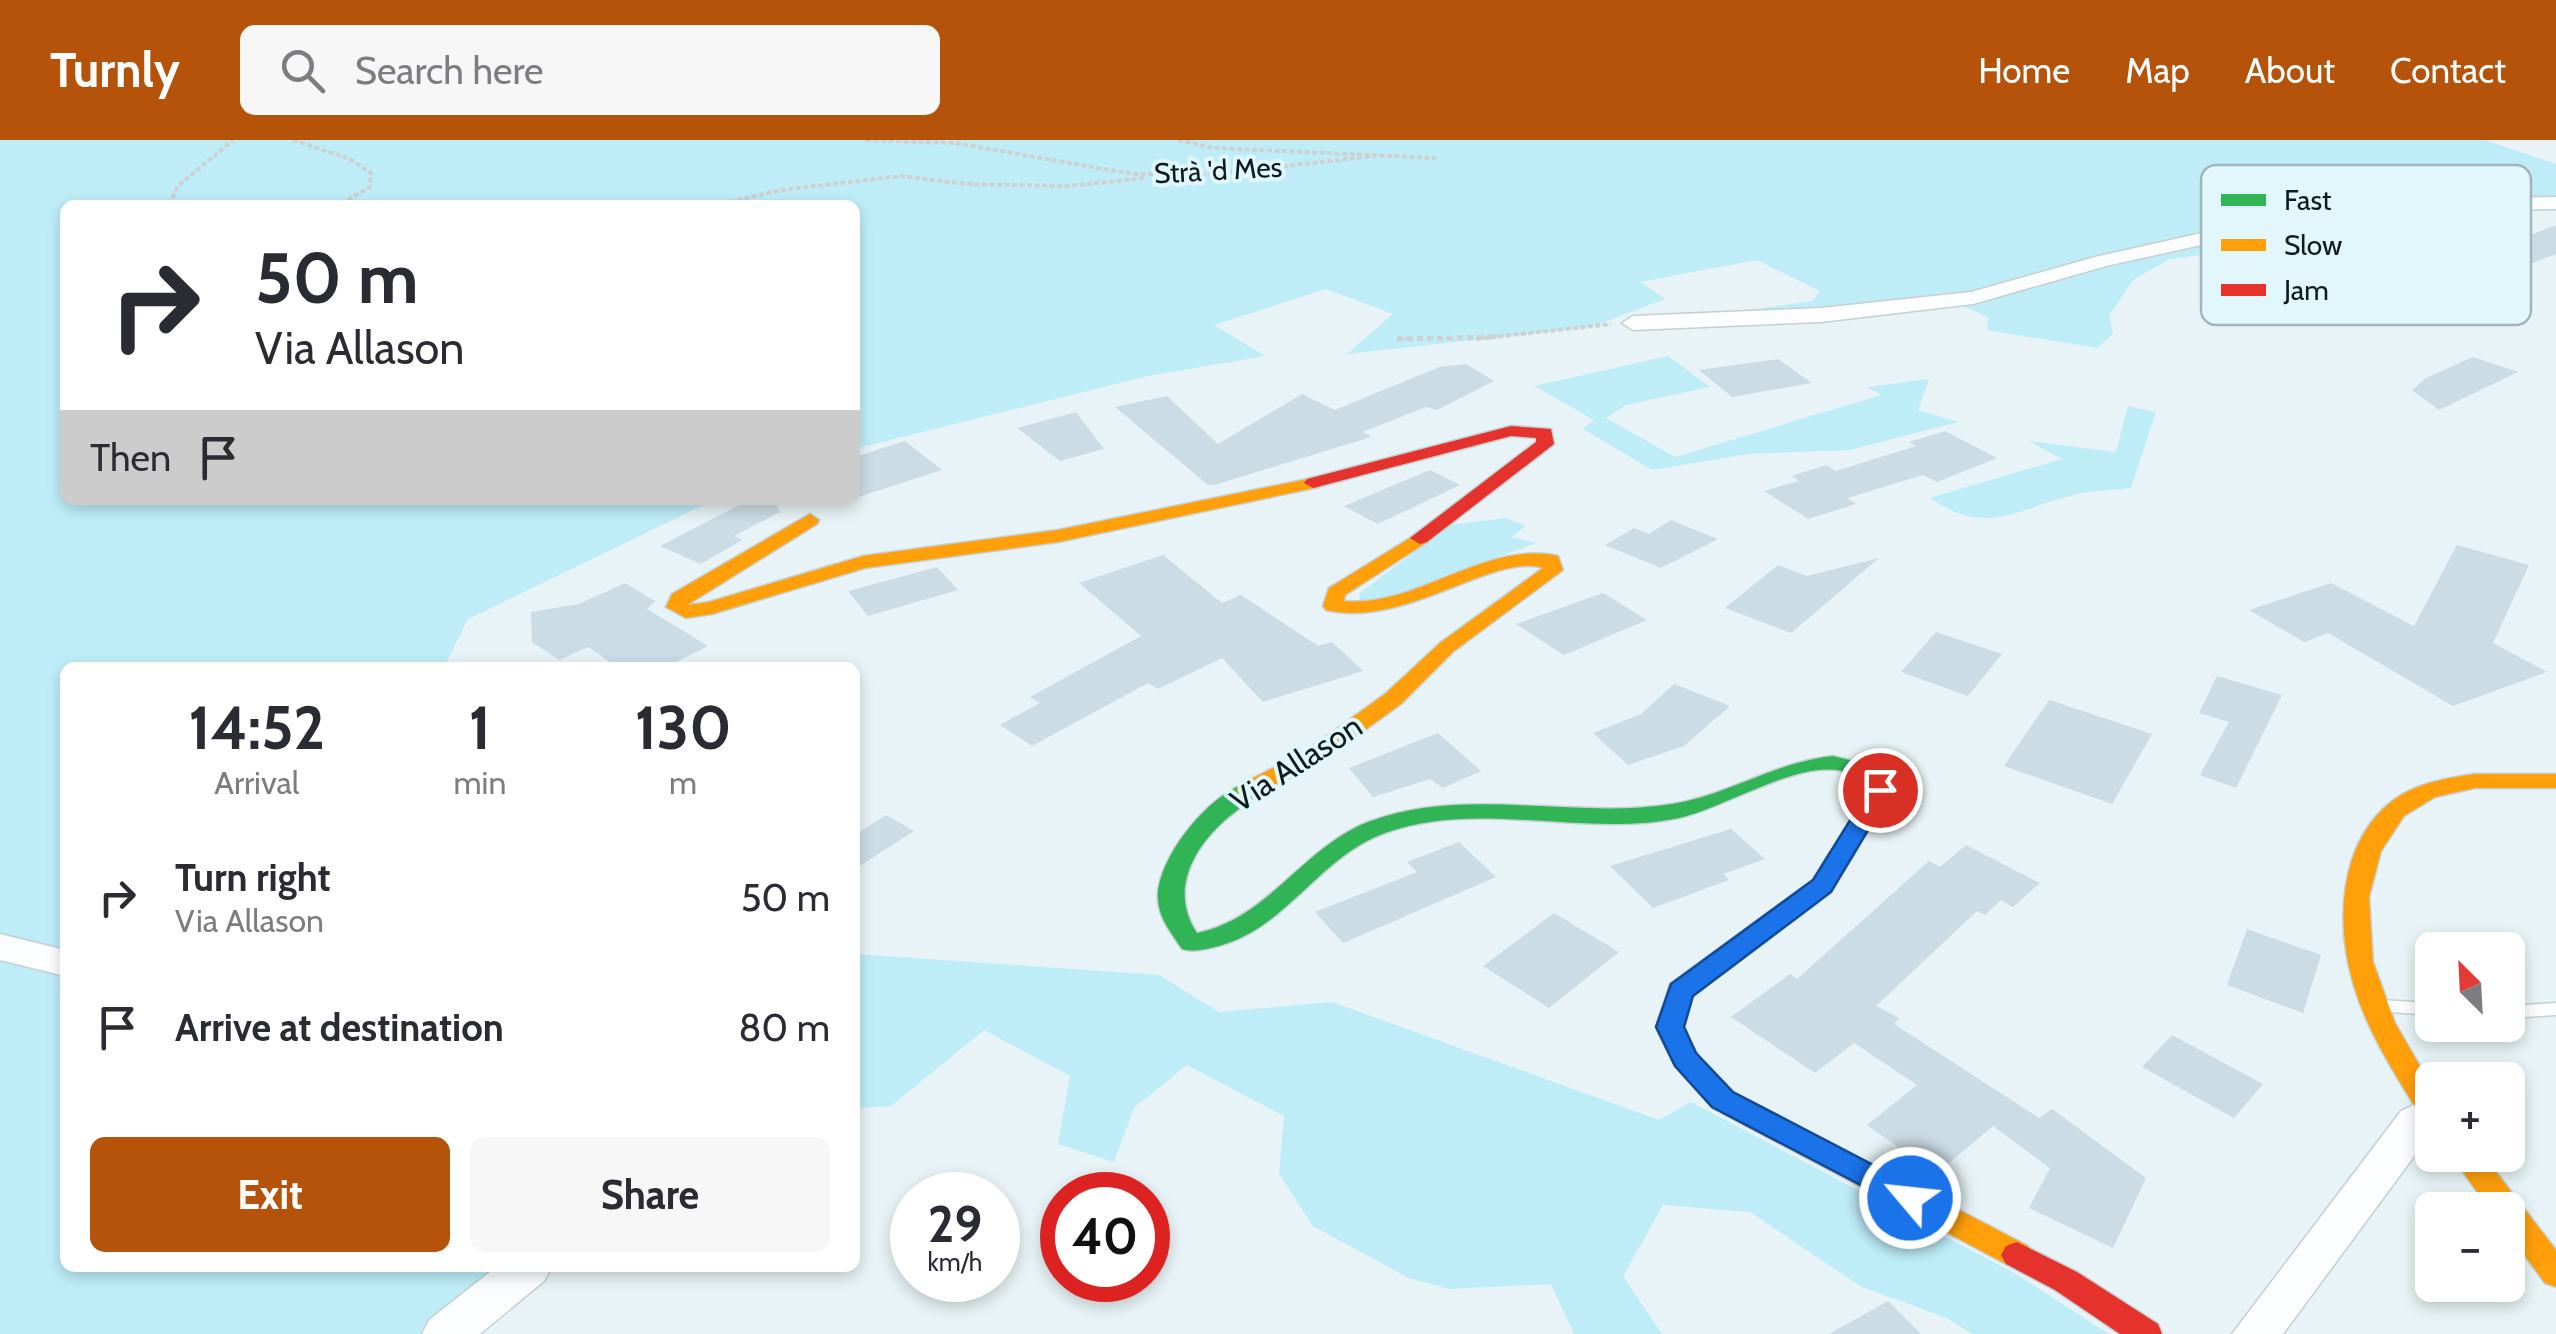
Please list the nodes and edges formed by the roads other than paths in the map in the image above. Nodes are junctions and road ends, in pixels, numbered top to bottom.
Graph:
1 (2531, 203) edge
2 (2556, 203) edge
3 (2201, 239) edge
4 (1632, 323) road end
5 (810, 520) dead end
6 (2556, 781) edge
7 (0, 948) edge
8 (60, 962) edge
9 (2372, 1005) junction
10 (2415, 1008) edge
11 (2556, 1009) edge
12 (2525, 1011) edge
13 (2415, 1081) edge
14 (2415, 1123) edge
15 (2479, 1172) edge
16 (523, 1272) edge
17 (2556, 1274) edge
18 (446, 1334) edge
19 (2146, 1334) edge
20 (2256, 1334) edge

1 - 2 street
3 - 4 street
5 - 19 street, Via Allason
6 - 9 street
7 - 8 street
9 - 10 lane
9 - 13 street
11 - 12 lane
14 - 20 street
15 - 17 street
16 - 18 street

